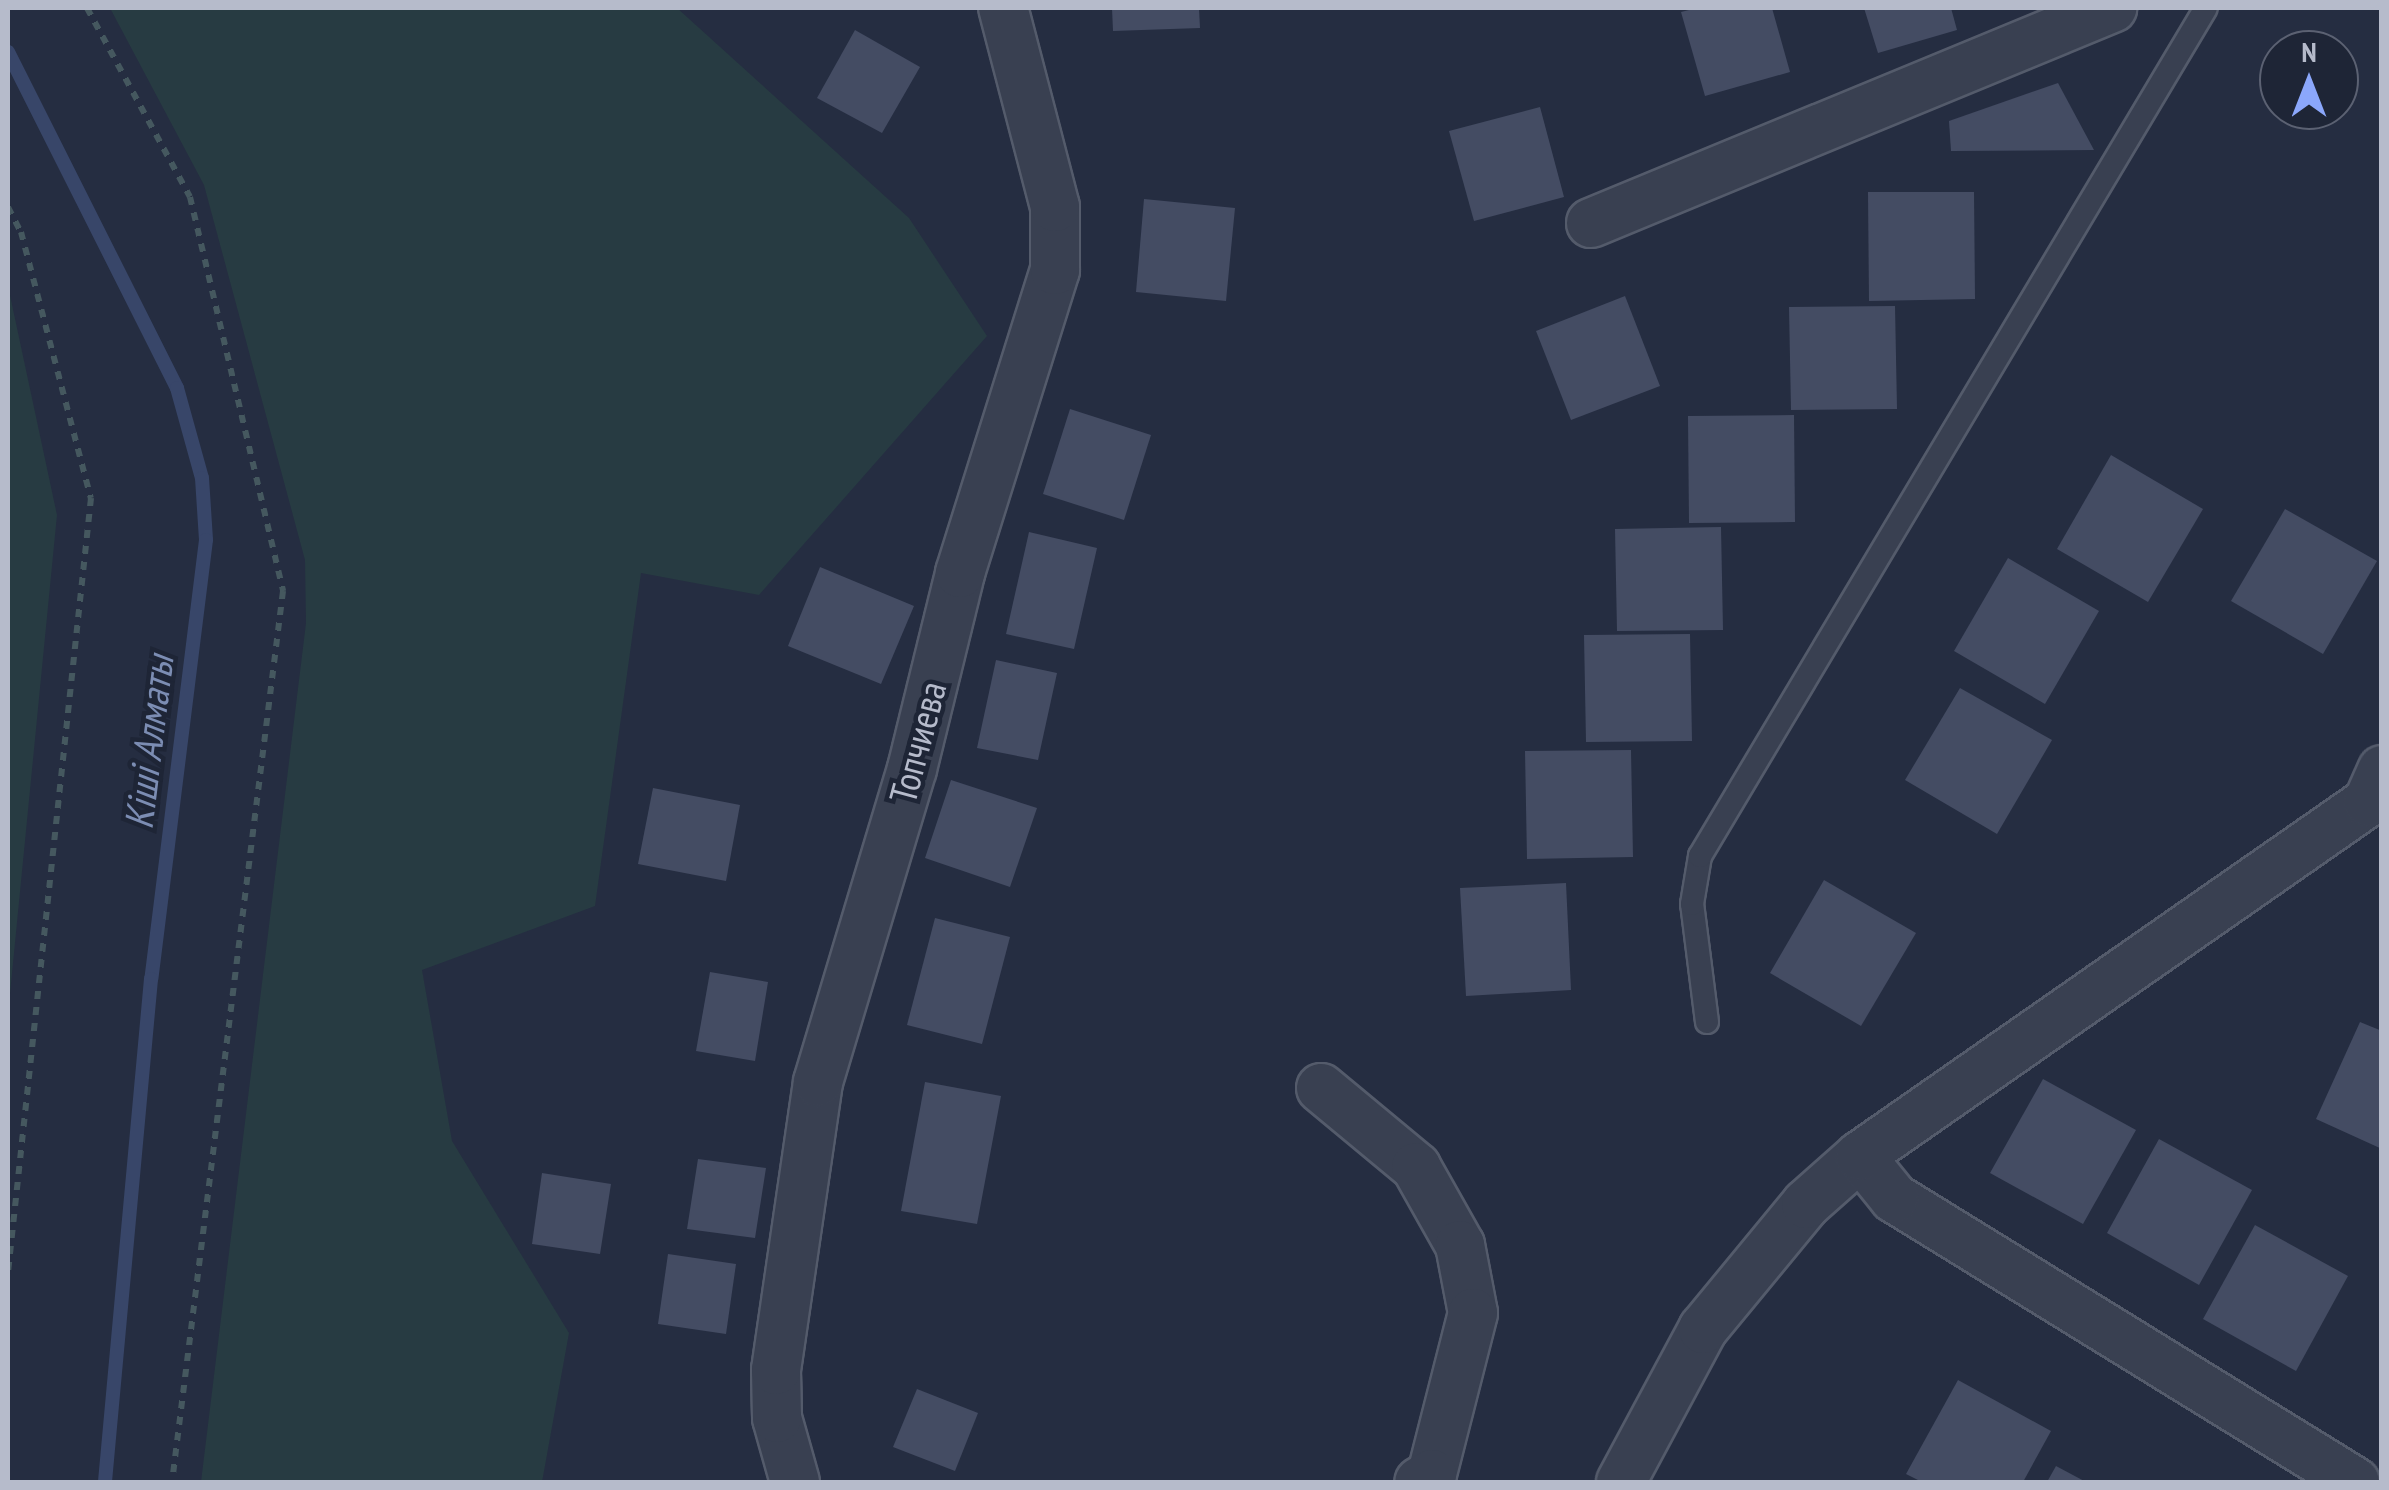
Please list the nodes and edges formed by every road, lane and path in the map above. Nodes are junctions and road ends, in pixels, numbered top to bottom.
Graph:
1 (86, 8) edge
2 (1003, 8) edge
3 (2112, 8) edge
4 (2206, 8) edge
5 (8, 207) edge
6 (1591, 223) dead end
7 (2377, 795) edge
8 (1707, 1022) dead end
9 (1321, 1088) dead end
10 (1860, 1156) junction
11 (8, 1272) edge
12 (1435, 1480) edge
13 (172, 1482) edge
14 (795, 1482) edge
15 (1621, 1482) edge
16 (2355, 1482) edge

1 - 13 path
2 - 14 street, Топчиева
3 - 6 street
4 - 8 lane
5 - 11 path
7 - 10 street
9 - 12 street
10 - 15 street
10 - 16 street

